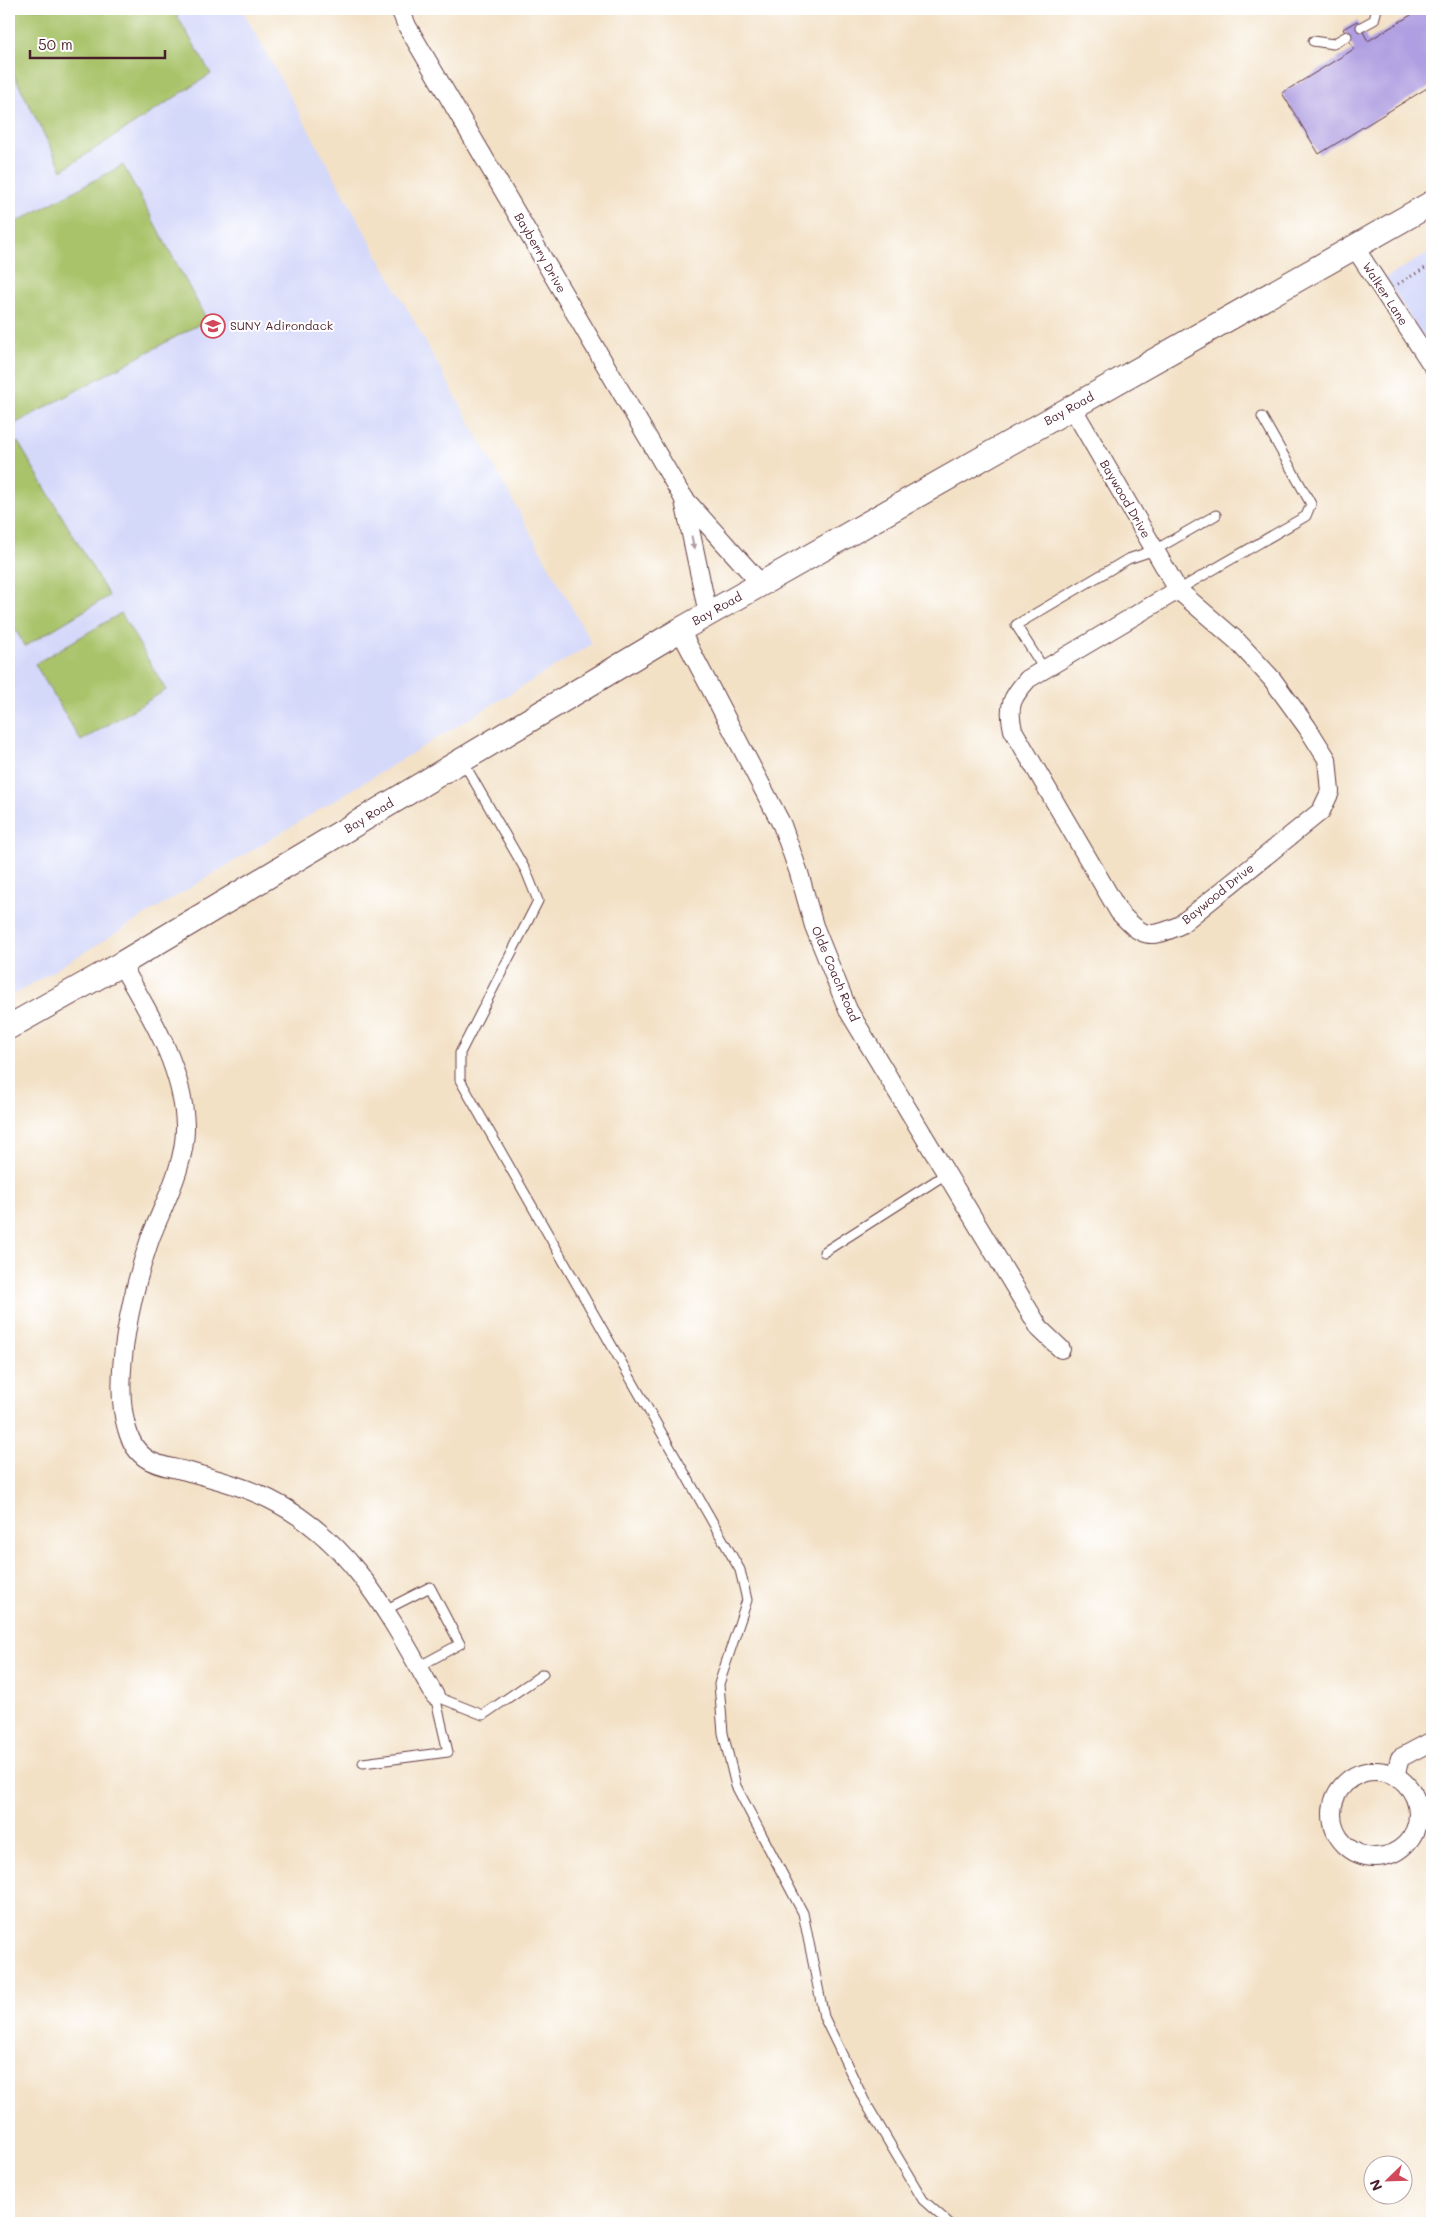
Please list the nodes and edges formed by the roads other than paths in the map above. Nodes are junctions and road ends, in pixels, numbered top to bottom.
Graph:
1 (400, 9) edge
2 (1377, 9) edge
3 (1361, 28) dead end
4 (1346, 36) dead end
5 (1313, 41) dead end
6 (1432, 203) edge
7 (1355, 248) junction
8 (1432, 365) edge
9 (1072, 407) junction
10 (1262, 417) dead end
11 (682, 496) junction
12 (1216, 515) dead end
13 (1155, 550) junction
14 (761, 584) junction
15 (1178, 590) junction
16 (708, 614) junction
17 (680, 630) junction
18 (1044, 669) junction
19 (462, 760) junction
20 (121, 964) junction
21 (9, 1027) edge
22 (946, 1174) junction
23 (824, 1252) dead end
24 (1061, 1349) dead end
25 (385, 1610) junction
26 (418, 1667) junction
27 (543, 1674) dead end
28 (435, 1696) junction
29 (1432, 1741) edge
30 (363, 1763) dead end
31 (1395, 1776) junction
32 (950, 2223) edge

1 - 11 street, Bayberry Drive
2 - 3 lane
4 - 5 lane
6 - 7 street, Bay Road
7 - 8 street, Walker Lane
7 - 9 street, Bay Road
9 - 13 street, Baywood Drive
9 - 14 street, Bay Road
10 - 15 lane
11 - 14 street, Bayberry Drive
11 -> 16 street, Bayberry Drive
12 - 13 lane
13 - 15 street, Baywood Drive
13 - 18 lane
14 - 16 street, Bay Road
15 - 18 street, Baywood Drive
15 - 18 street, Baywood Drive
16 - 17 street, Bay Road
17 - 19 street, Bay Road
17 - 22 street, Olde Coach Road
19 - 20 street, Bay Road
19 - 32 lane
20 - 21 street, Bay Road
20 - 25 street
22 - 23 lane
22 - 24 street, Olde Coach Road
25 - 26 street
25 - 26 lane
26 - 28 street
27 - 28 lane
28 - 30 lane
29 - 31 street
31 - 31 street

